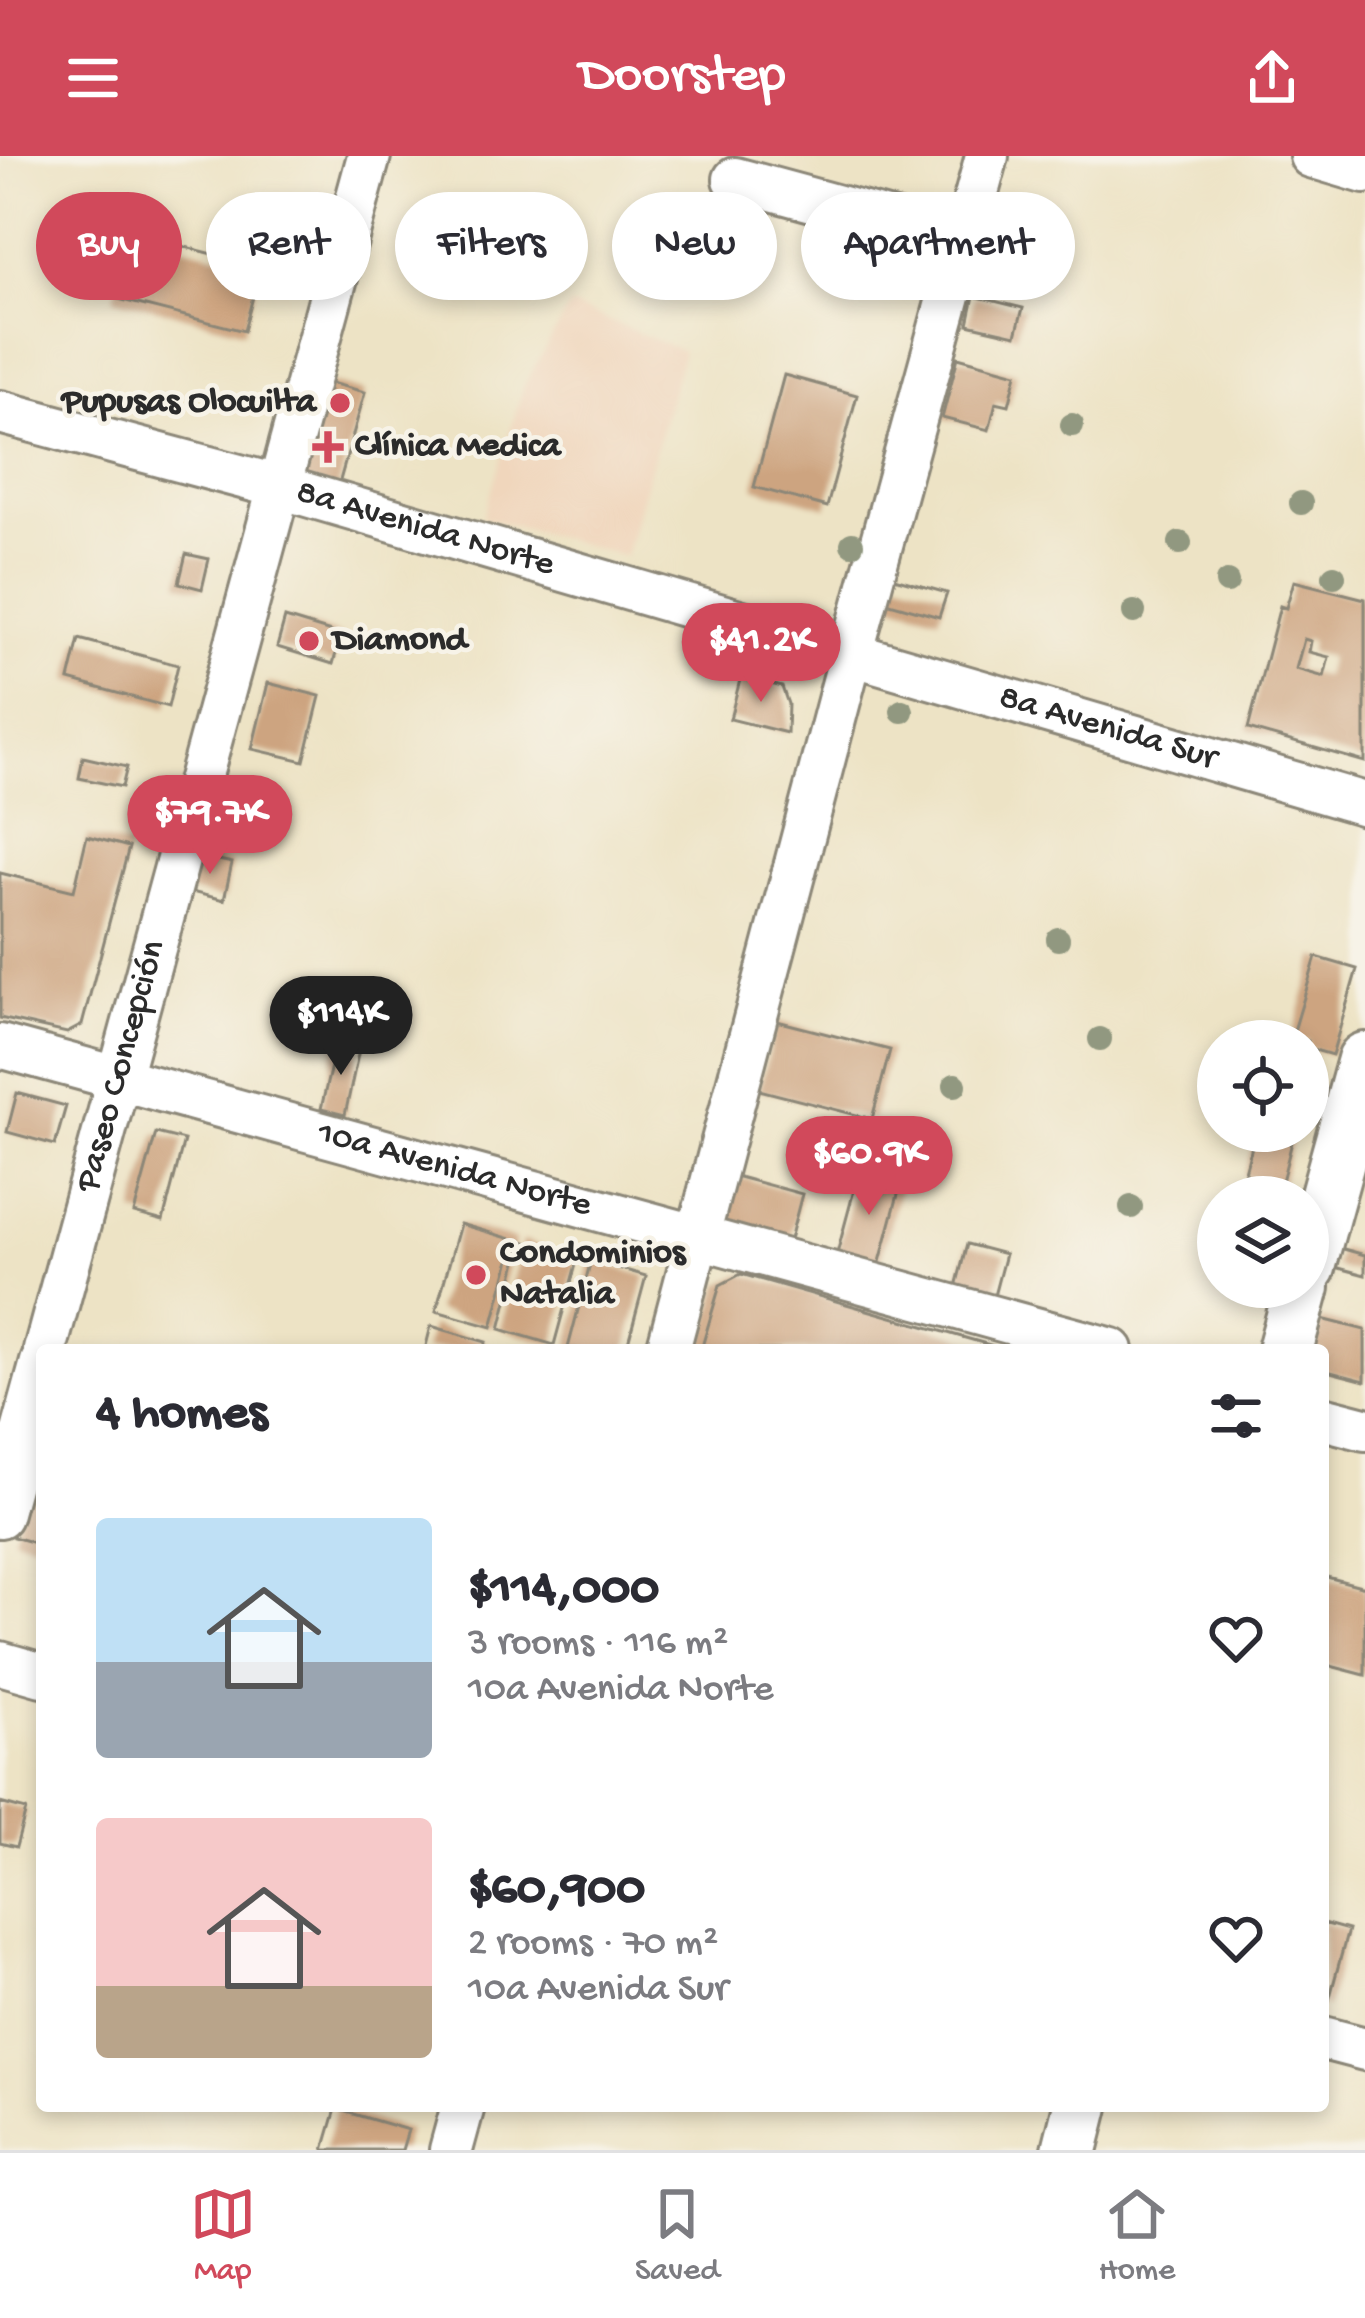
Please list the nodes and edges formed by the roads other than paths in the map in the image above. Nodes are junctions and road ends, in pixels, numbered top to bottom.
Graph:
1 (369, 156) edge
2 (987, 156) edge
3 (1311, 156) edge
4 (1365, 172) edge
5 (735, 179) dead end
6 (977, 192) edge
7 (801, 197) edge
8 (948, 300) edge
9 (0, 412) edge
10 (280, 487) junction
11 (850, 655) junction
12 (1365, 803) edge
13 (0, 1046) edge
14 (1365, 1060) edge
15 (119, 1078) junction
16 (1329, 1191) edge
17 (699, 1234) junction
18 (1296, 1308) edge
19 (47, 1344) edge
20 (670, 1344) edge
21 (1091, 1344) edge
22 (1287, 1344) edge
23 (36, 1384) edge
24 (1329, 1420) edge
25 (1365, 1429) edge
26 (0, 1516) edge
27 (0, 1663) edge
28 (36, 1673) edge
29 (1329, 2040) edge
30 (1365, 2049) edge
31 (461, 2112) edge
32 (1080, 2112) edge
33 (451, 2150) edge
34 (1070, 2150) edge

1 - 10 street, Paseo Concepción
2 - 6 street
3 - 4 street
5 - 7 street
8 - 11 street
9 - 10 street, 8a Avenida Norte
10 - 11 street, 8a Avenida Norte
10 - 15 street, Paseo Concepción
11 - 12 street, 8a Avenida Sur
11 - 17 street
13 - 15 street, 10a Avenida Norte
14 - 16 main road
15 - 17 street, 10a Avenida Norte
15 - 19 street, Paseo Concepción
17 - 20 street
17 - 21 street, 10a Avenida Norte
18 - 22 main road
23 - 26 street
24 - 25 street
27 - 28 street
29 - 30 street
31 - 33 street
32 - 34 main road

